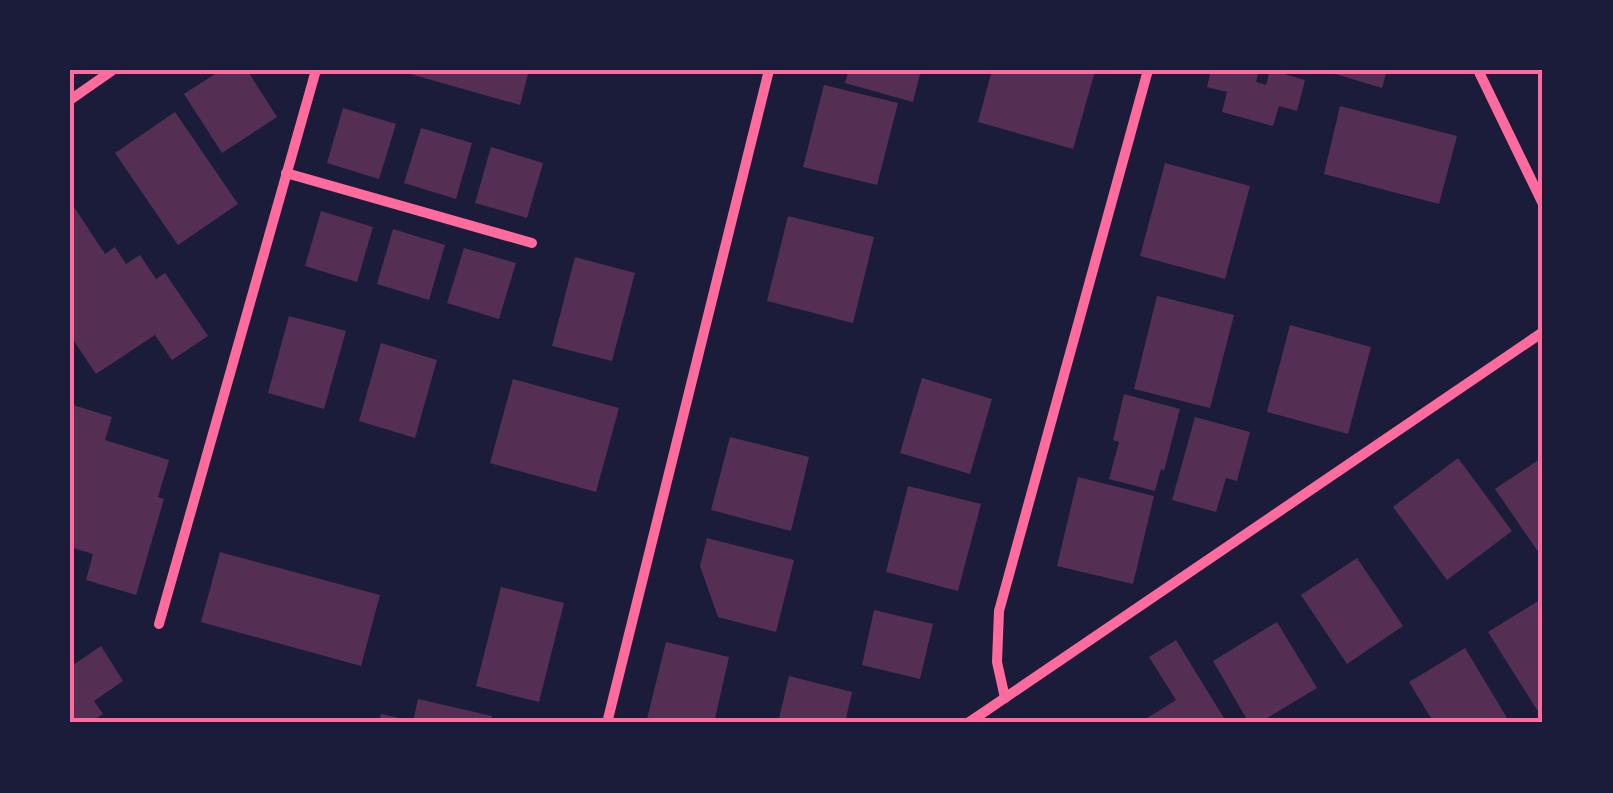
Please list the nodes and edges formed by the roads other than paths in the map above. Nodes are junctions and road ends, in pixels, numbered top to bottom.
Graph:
1 (112, 70) edge
2 (316, 70) edge
3 (769, 70) edge
4 (1148, 70) edge
5 (1478, 70) edge
6 (70, 100) edge
7 (286, 173) junction
8 (1543, 204) edge
9 (532, 244) dead end
10 (1543, 332) edge
11 (159, 624) dead end
12 (1006, 698) junction
13 (607, 723) edge
14 (968, 723) edge

1 - 6 street
2 - 7 street
3 - 13 street
4 - 12 street
5 - 8 street
7 - 9 street
7 - 11 street
10 - 12 street
12 - 14 street

